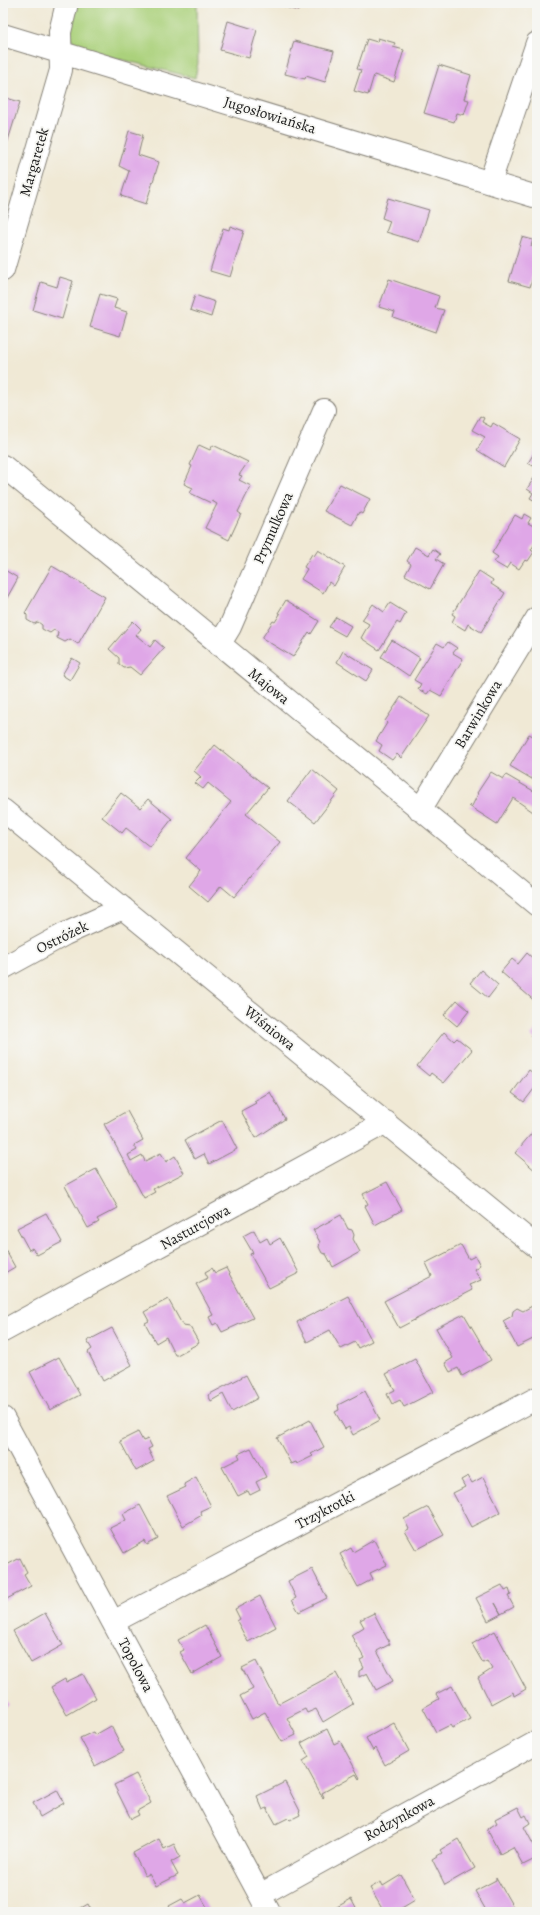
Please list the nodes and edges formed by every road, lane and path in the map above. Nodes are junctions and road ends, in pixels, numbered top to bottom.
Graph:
1 (67, 3) edge
2 (3, 35) edge
3 (537, 43) edge
4 (61, 53) junction
5 (490, 182) junction
6 (537, 196) edge
7 (3, 270) edge
8 (324, 410) dead end
9 (3, 466) edge
10 (537, 618) edge
11 (219, 645) junction
12 (3, 810) edge
13 (420, 810) junction
14 (537, 905) edge
15 (123, 908) junction
16 (3, 968) edge
17 (386, 1122) junction
18 (537, 1247) edge
19 (3, 1331) edge
20 (537, 1398) edge
21 (3, 1418) edge
22 (112, 1622) junction
23 (537, 1742) edge
24 (265, 1903) edge

1 - 4 street, Margaretek
2 - 4 street, Jugosłowiańska
3 - 5 street
4 - 5 street, Jugosłowiańska
4 - 7 street, Margaretek
5 - 6 street, Jugosłowiańska
8 - 11 street, Prymulkowa
9 - 11 street, Majowa
10 - 13 street, Barwinkowa
11 - 13 street, Majowa
12 - 15 street, Wiśniowa
13 - 14 street, Majowa
15 - 16 street, Ostróżek
15 - 17 street, Wiśniowa
17 - 18 street, Wiśniowa
17 - 19 street, Nasturcjowa
20 - 22 street, Trzykrotki
21 - 22 street, Topolowa
22 - 24 street, Topolowa
23 - 24 street, Rodzynkowa

